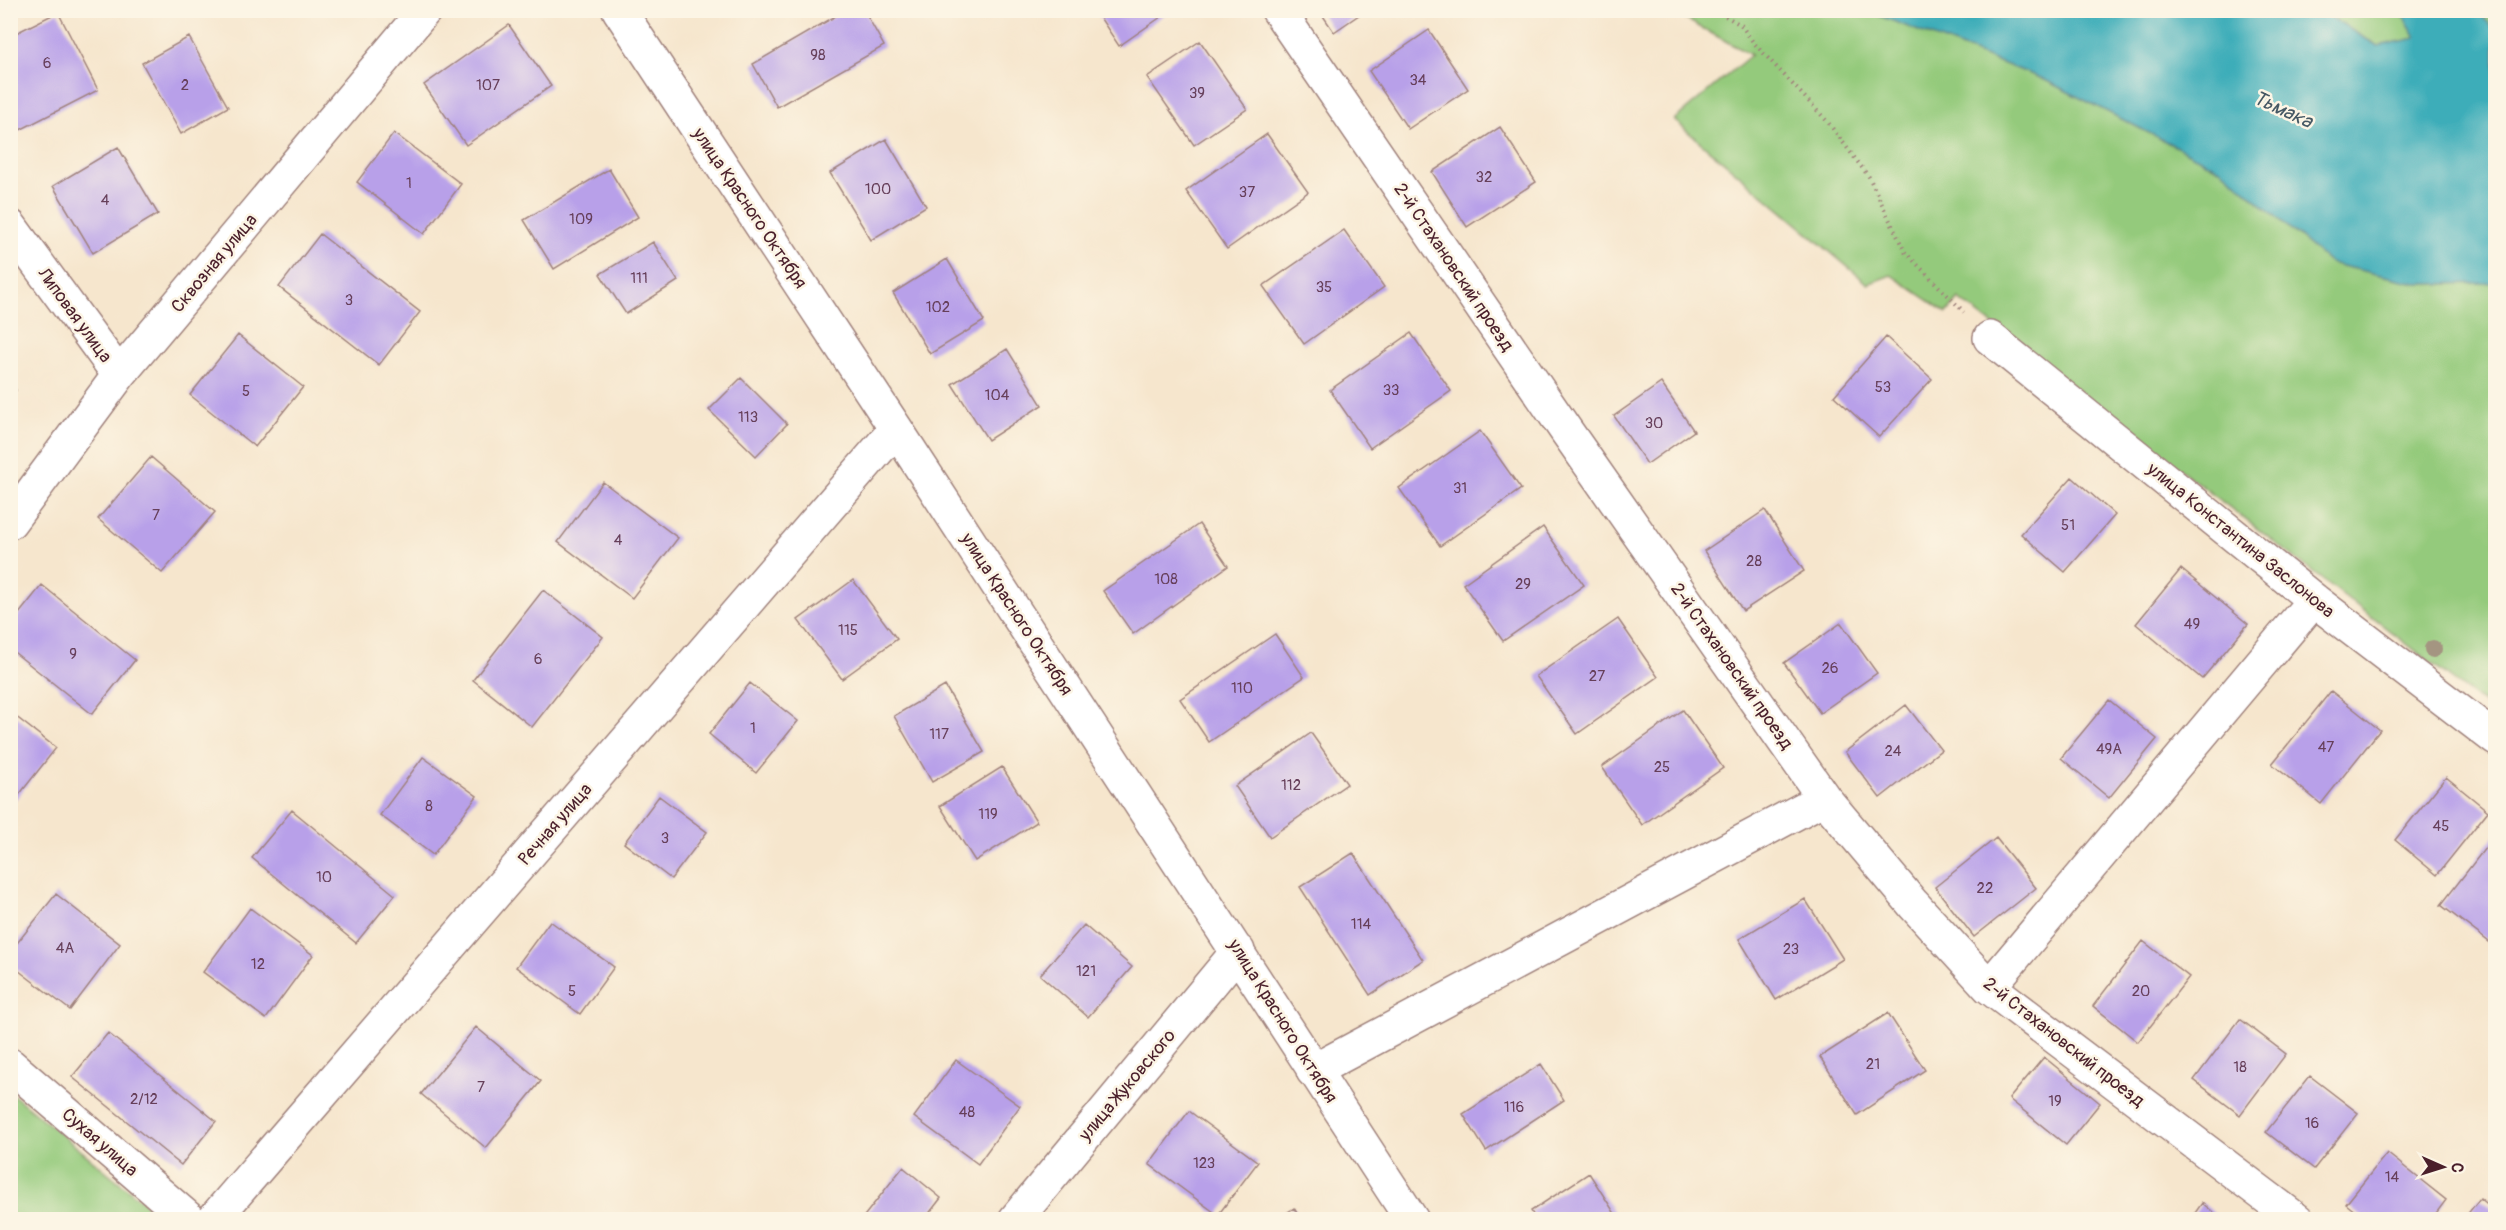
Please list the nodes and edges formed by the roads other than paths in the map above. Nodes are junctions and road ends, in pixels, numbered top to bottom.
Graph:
1 (425, 10) edge
2 (619, 10) edge
3 (1278, 10) edge
4 (10, 226) edge
5 (1990, 338) road end
6 (119, 375) junction
7 (896, 429) junction
8 (10, 522) edge
9 (2314, 600) junction
10 (2496, 739) edge
11 (1824, 798) junction
12 (1238, 951) junction
13 (1989, 987) junction
14 (10, 1065) edge
15 (1313, 1071) junction
16 (190, 1220) edge
17 (213, 1220) edge
18 (1015, 1220) edge
19 (1412, 1220) edge
20 (2297, 1220) edge

1 - 6 street, Сквозная улица
2 - 7 street, улица Красного Октября
3 - 11 street, 2-й Стахановский проезд
4 - 6 street, Липовая улица
5 - 9 street, улица Константина Заслонова
6 - 8 street, Сквозная улица
7 - 12 street, улица Красного Октября
7 - 17 street, Речная улица
9 - 10 street, улица Константина Заслонова
9 - 13 street
11 - 13 street, 2-й Стахановский проезд
11 - 15 street
12 - 15 street, улица Красного Октября
12 - 18 street, улица Жуковского
13 - 20 street, 2-й Стахановский проезд
14 - 16 street, Сухая улица
15 - 19 street, улица Красного Октября

